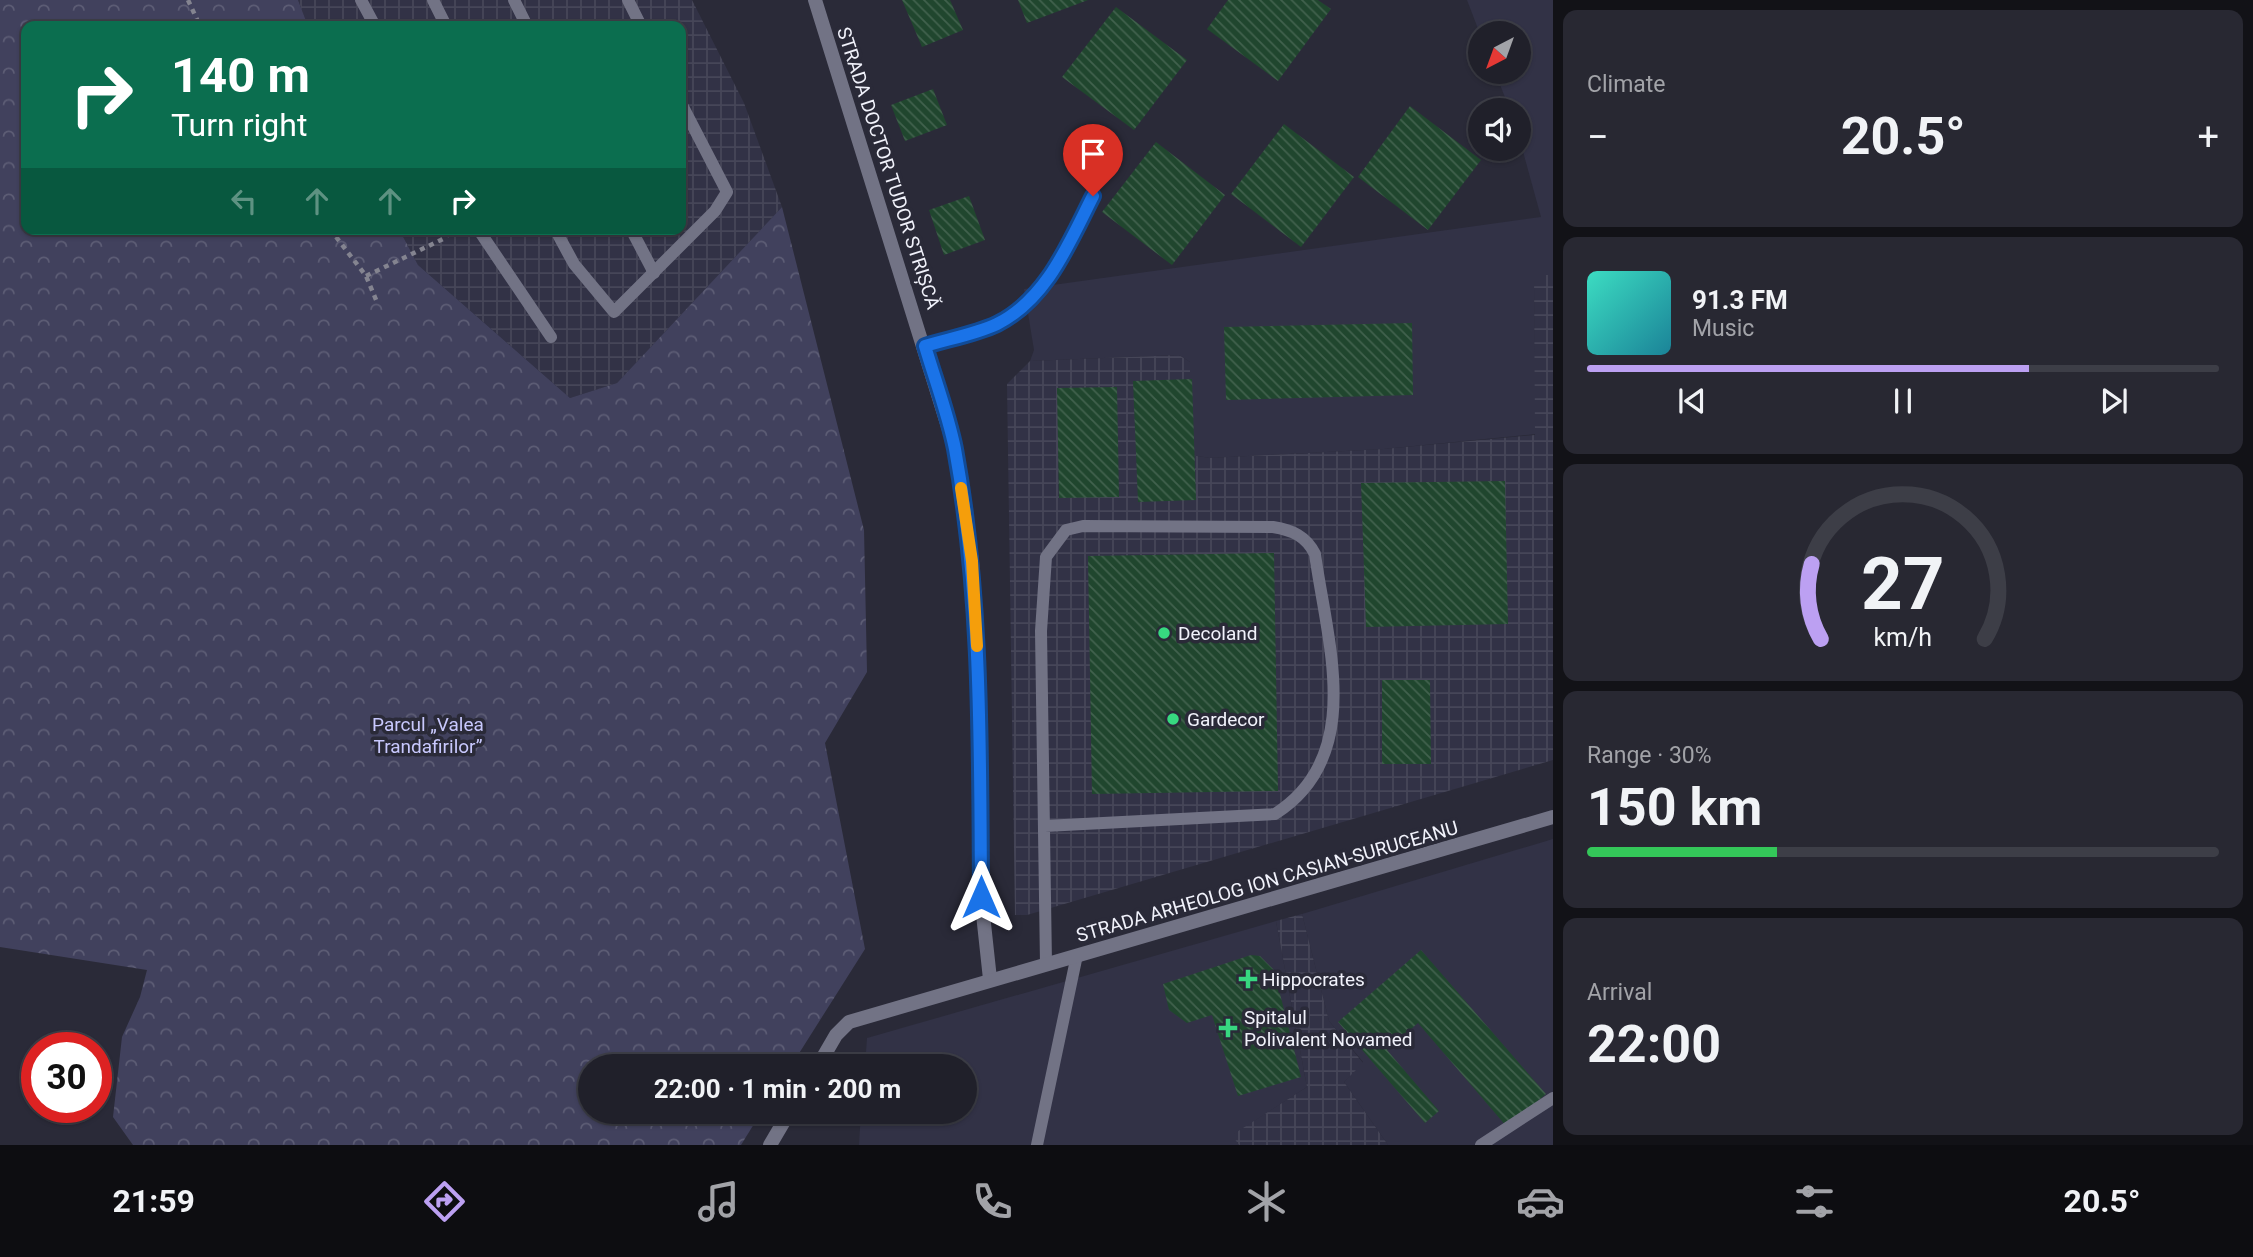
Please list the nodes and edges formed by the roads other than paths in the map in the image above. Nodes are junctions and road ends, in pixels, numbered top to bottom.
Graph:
1 (361, 0) edge
2 (433, 0) edge
3 (514, 0) edge
4 (628, 0) edge
5 (815, 0) edge
6 (372, 21) edge
7 (444, 21) edge
8 (524, 21) edge
9 (638, 21) edge
10 (686, 113) edge
11 (1093, 196) dead end
12 (482, 235) edge
13 (558, 235) edge
14 (634, 235) edge
15 (654, 273) junction
16 (551, 337) dead end
17 (925, 346) junction
18 (1553, 817) edge
19 (1045, 826) junction
20 (1077, 956) junction
21 (1046, 964) junction
22 (990, 979) junction
23 (825, 1054) edge
24 (1553, 1098) edge
25 (782, 1124) edge
26 (770, 1145) edge
27 (1037, 1145) edge
28 (1481, 1145) edge

1 - 6 lane
2 - 7 lane
3 - 8 lane
4 - 9 lane
5 - 17 street, STRADA DOCTOR TUDOR STRIȘCĂ
10 - 15 lane
11 - 17 lane
12 - 16 lane
13 - 15 lane
14 - 15 lane
17 - 22 street, STRADA DOCTOR TUDOR STRIȘCĂ
18 - 20 street, STRADA ARHEOLOG ION CASIAN-SURUCEANU
19 - 19 lane
19 - 21 lane
20 - 21 street, STRADA ARHEOLOG ION CASIAN-SURUCEANU
20 - 27 lane
21 - 22 street, STRADA ARHEOLOG ION CASIAN-SURUCEANU
22 - 23 street
24 - 28 lane
25 - 26 street

